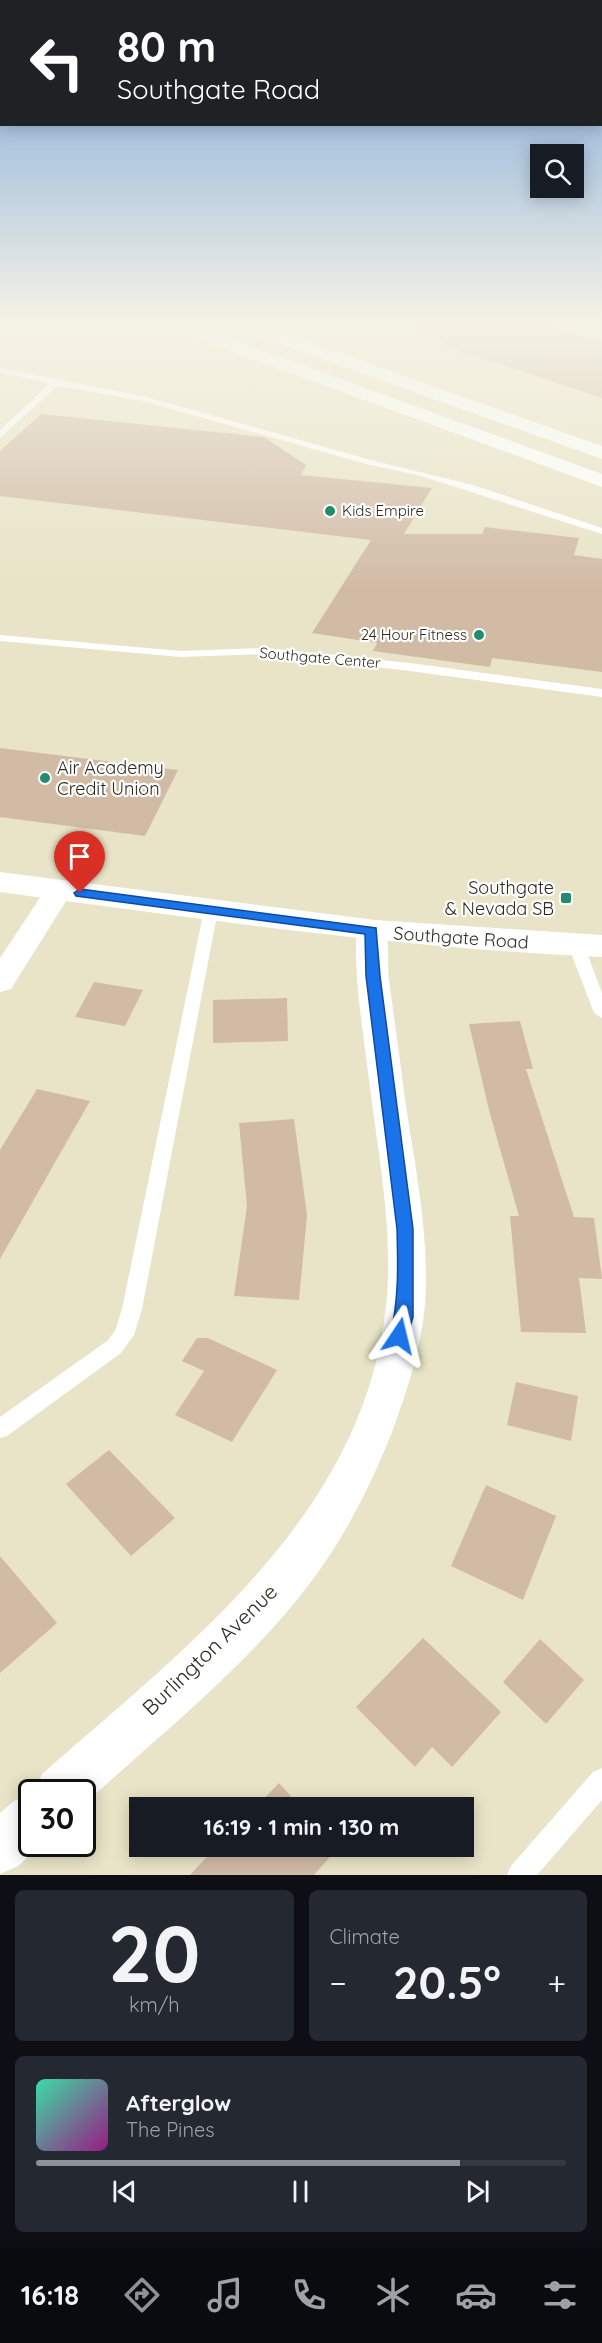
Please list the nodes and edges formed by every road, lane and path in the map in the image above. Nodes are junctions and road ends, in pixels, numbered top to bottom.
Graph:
1 (23, 414) edge
2 (196, 414) edge
3 (418, 414) edge
4 (491, 414) edge
5 (0, 435) edge
6 (602, 453) edge
7 (602, 481) edge
8 (602, 531) edge
9 (0, 638) edge
10 (602, 693) edge
11 (0, 882) edge
12 (59, 890) junction
13 (211, 910) junction
14 (371, 931) junction
15 (589, 945) edge
16 (0, 982) edge
17 (602, 1013) edge
18 (0, 1429) edge
19 (74, 1779) edge
20 (602, 1781) edge
21 (18, 1832) edge
22 (0, 1848) edge
23 (520, 1875) edge

1 - 5 lane
2 - 8 lane
3 - 7 main road
4 - 6 main road
9 - 10 lane, Southgate Center
11 - 12 main road, Southgate Road
12 - 13 main road, Southgate Road
12 - 16 street
13 - 14 main road, Southgate Road
13 - 18 lane
14 - 15 main road, Southgate Road
14 - 19 street, Burlington Avenue
15 - 17 lane
20 - 23 lane
21 - 22 street

